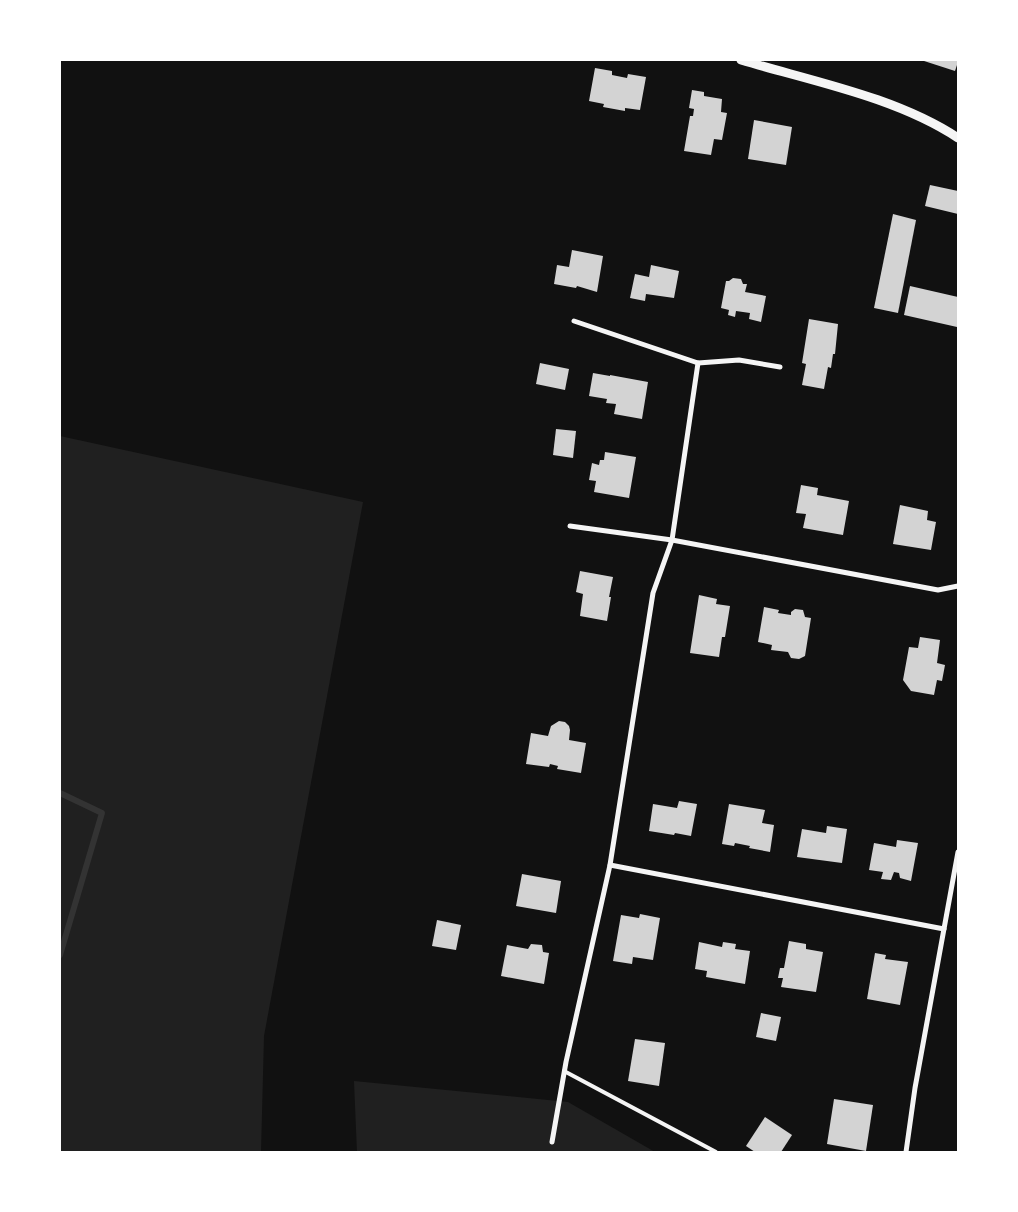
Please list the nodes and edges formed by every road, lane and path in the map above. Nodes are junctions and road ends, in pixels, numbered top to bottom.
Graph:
1 (741, 60) edge
2 (958, 138) edge
3 (574, 321) dead end
4 (698, 363) junction
5 (780, 367) dead end
6 (570, 526) dead end
7 (672, 540) junction
8 (958, 586) edge
9 (958, 852) edge
10 (610, 865) junction
11 (944, 929) junction
12 (564, 1071) junction
13 (552, 1142) dead end
14 (716, 1152) edge
15 (906, 1152) edge

1 - 2 street
3 - 4 street
4 - 5 street
4 - 7 street
6 - 7 street
7 - 8 street
7 - 10 street
9 - 11 street
10 - 11 street
10 - 12 street
11 - 15 street
12 - 13 street
12 - 14 lane

